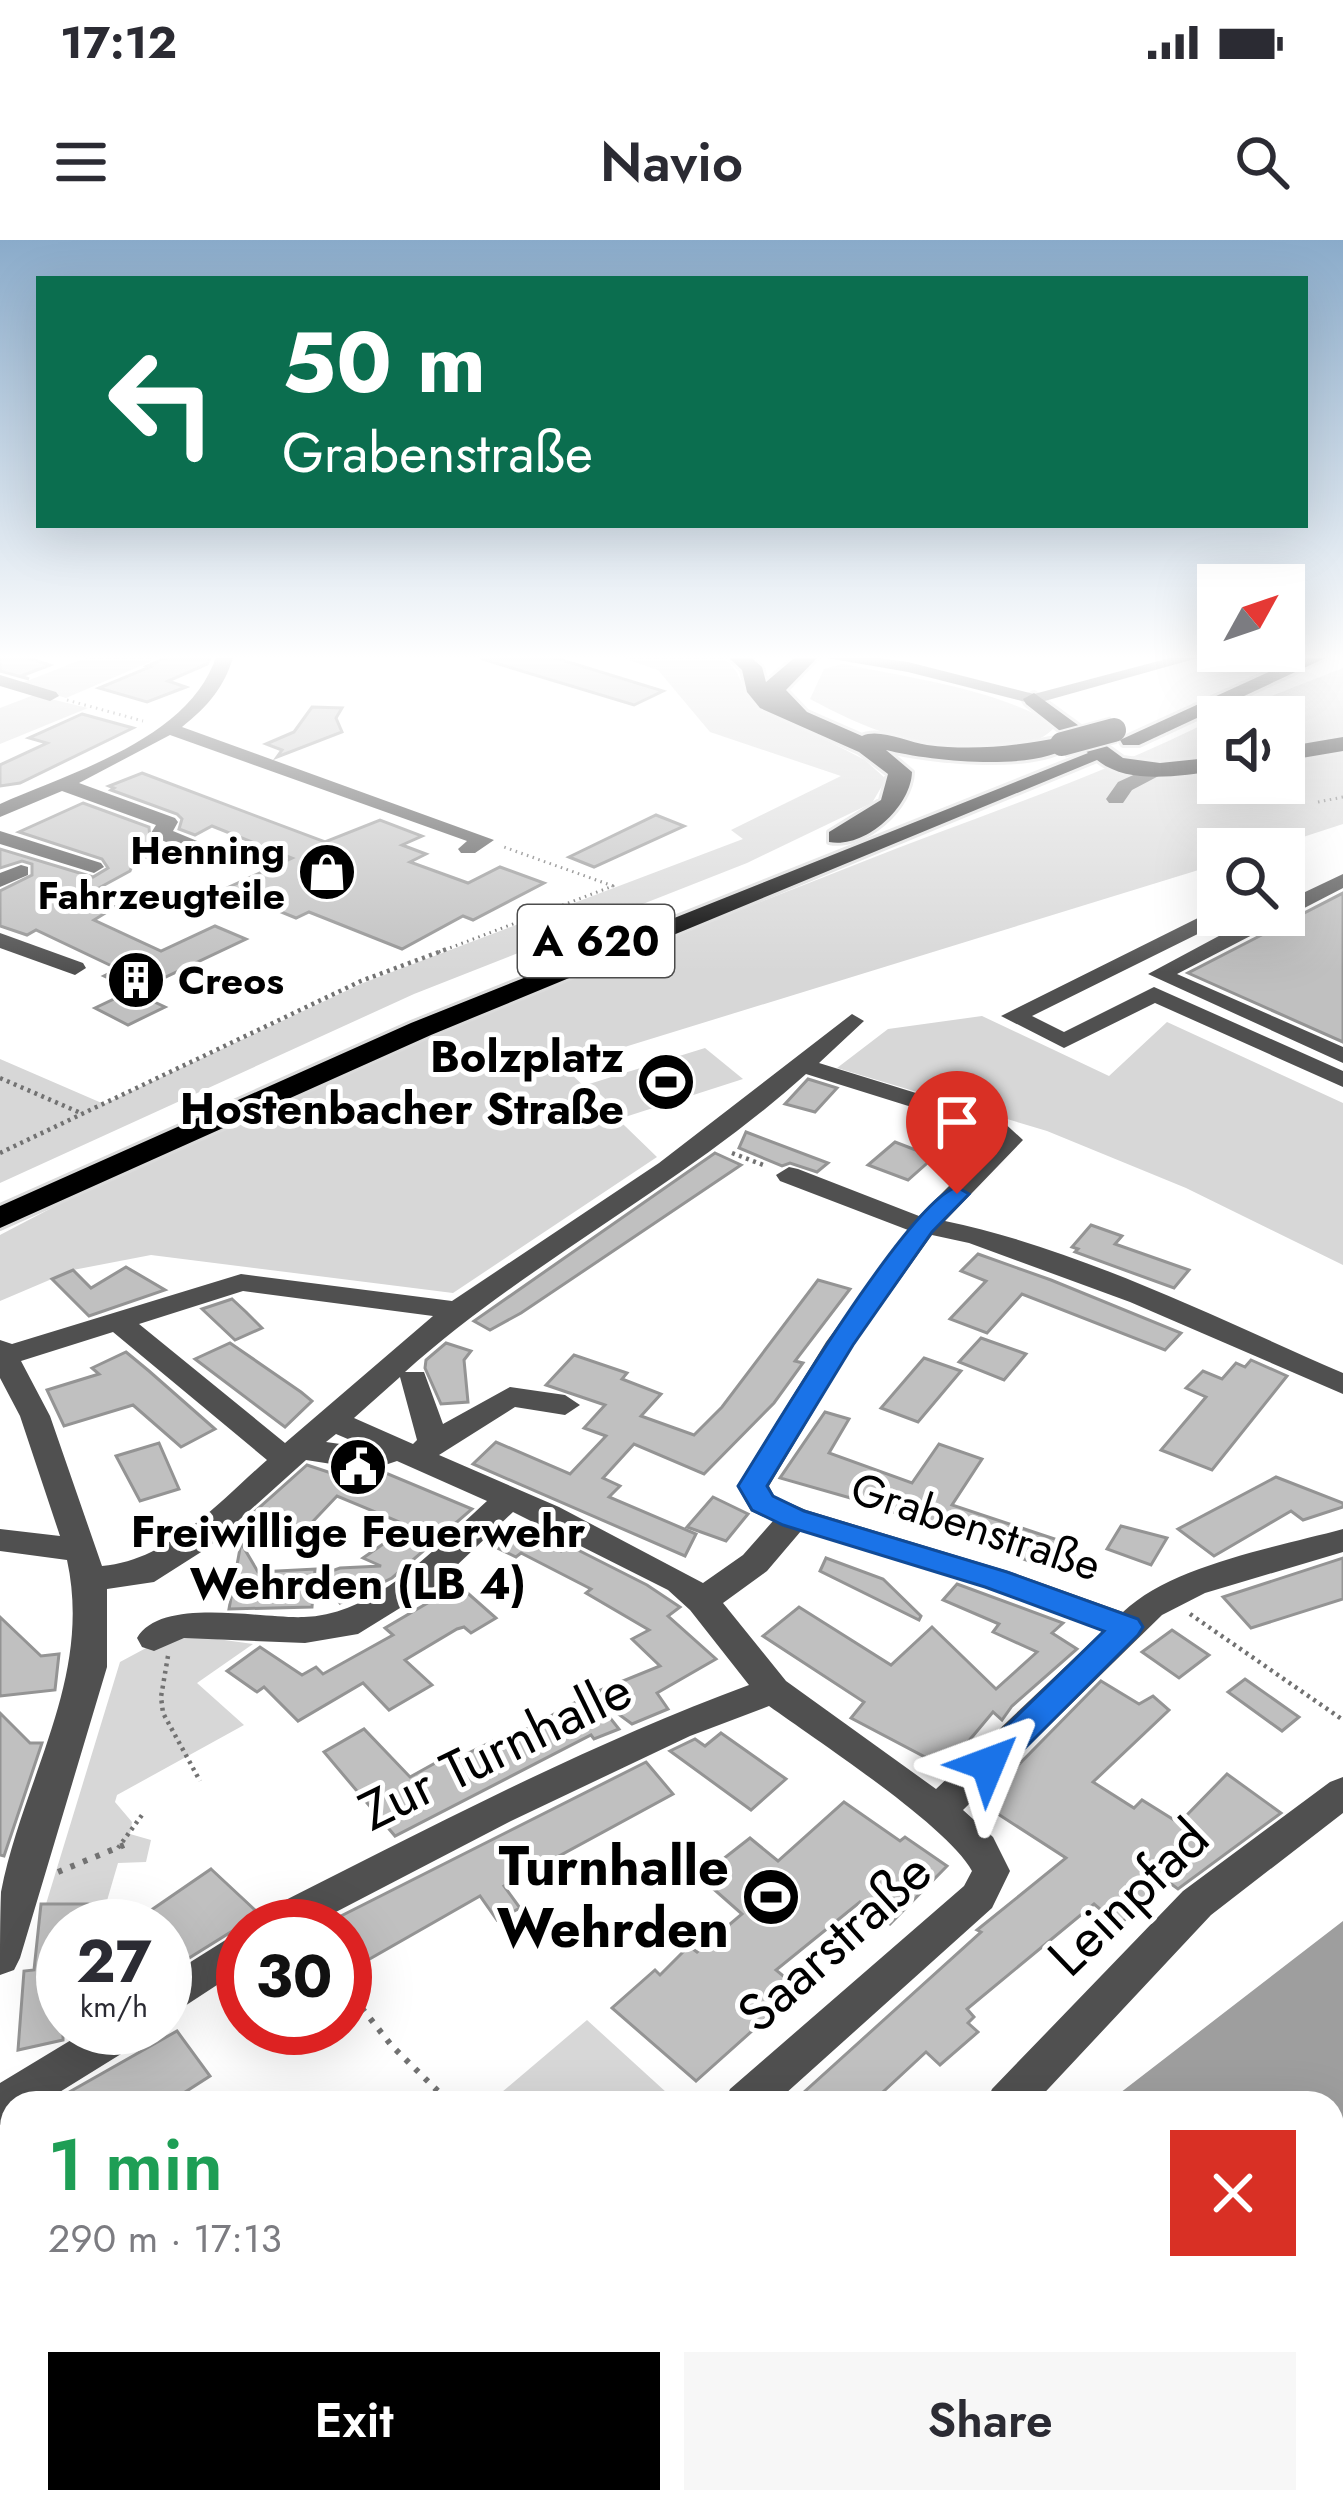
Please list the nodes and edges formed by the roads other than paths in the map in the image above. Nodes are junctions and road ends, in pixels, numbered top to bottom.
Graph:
1 (106, 760) edge
2 (252, 760) edge
3 (885, 760) edge
4 (1051, 760) edge
5 (1053, 760) edge
6 (1096, 760) edge
7 (1197, 766) edge
8 (59, 783) junction
9 (0, 811) edge
10 (0, 837) edge
11 (476, 845) road end
12 (208, 852) dead end
13 (787, 863) junction
14 (94, 867) dead end
15 (1343, 880) edge
16 (1305, 899) edge
17 (1197, 925) edge
18 (1233, 936) edge
19 (0, 940) edge
20 (75, 968) dead end
21 (853, 1021) dead end
22 (1343, 1056) edge
23 (801, 1065) junction
24 (1343, 1080) edge
25 (789, 1175) road end
26 (0, 1198) edge
27 (0, 1218) edge
28 (924, 1227) junction
29 (457, 1310) junction
30 (120, 1323) junction
31 (3, 1352) edge
32 (413, 1379) dead end
33 (1343, 1384) edge
34 (565, 1405) dead end
35 (332, 1420) junction
36 (414, 1451) junction
37 (292, 1453) junction
38 (508, 1499) junction
39 (794, 1518) junction
40 (0, 1540) edge
41 (1343, 1540) edge
42 (85, 1564) junction
43 (702, 1601) junction
44 (1127, 1627) junction
45 (154, 1638) road end
46 (773, 1690) junction
47 (1343, 1792) edge
48 (938, 1811) junction
49 (325, 1899) edge
50 (0, 1958) edge
51 (83, 2055) edge
52 (24, 2091) edge
53 (759, 2091) edge
54 (1018, 2091) edge

1 - 8 street
2 - 11 street
3 - 13 highway
4 - 13 highway, A 620
5 - 27 highway, A 620
6 - 7 highway
8 - 9 street
8 - 12 street
10 - 14 street
13 - 26 highway, A 620
15 - 16 street
17 - 24 street
18 - 22 street
19 - 20 street
21 - 23 street
23 - 28 street
23 - 29 street
25 - 28 street
28 - 33 street
28 - 39 street
29 - 30 street
29 - 35 street
30 - 31 street
30 - 37 street
31 - 42 street
32 - 36 street
34 - 36 street
35 - 36 street
35 - 37 street
36 - 37 street
36 - 38 street
37 - 42 street
38 - 43 street
38 - 45 street
39 - 43 street
39 - 44 street, Grabenstraße
40 - 42 street
41 - 44 street, Grabenstraße
42 - 50 street
43 - 46 street
44 - 48 street, Grabenstraße
46 - 48 street
46 - 49 street, Zur Turnhalle
47 - 54 street, Leinpfad
48 - 53 street, Saarstraße
51 - 52 street

